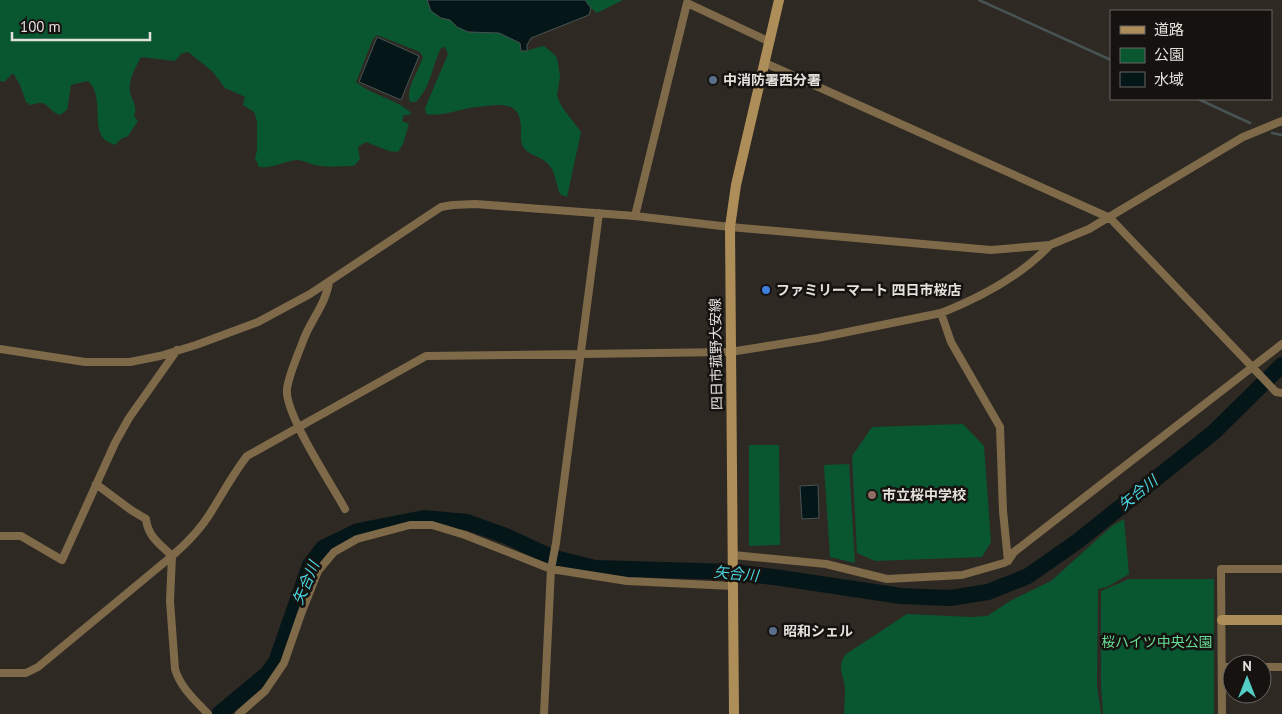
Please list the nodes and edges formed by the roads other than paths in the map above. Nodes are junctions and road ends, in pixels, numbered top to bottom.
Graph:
1 (779, 0) edge
2 (770, 42) junction
3 (765, 63) junction
4 (1282, 121) edge
5 (599, 213) junction
6 (635, 216) junction
7 (1110, 218) junction
8 (730, 227) junction
9 (1050, 245) junction
10 (329, 282) junction
11 (941, 313) junction
12 (1282, 344) edge
13 (0, 349) edge
14 (177, 350) junction
15 (730, 352) junction
16 (580, 354) junction
17 (1256, 369) junction
18 (1279, 392) edge
19 (298, 428) junction
20 (96, 484) junction
21 (345, 509) dead end
22 (0, 536) edge
23 (172, 556) junction
24 (733, 557) junction
25 (1008, 561) junction
26 (551, 569) junction
27 (1282, 569) edge
28 (733, 586) junction
29 (1222, 620) junction
30 (1282, 620) edge
31 (1222, 654) edge
32 (0, 673) edge
33 (208, 714) edge
34 (239, 714) edge
35 (544, 714) edge
36 (734, 714) edge

1 - 2 main road, 四日市菰野大安線
2 - 3 main road, 四日市菰野大安線
2 - 6 street
3 - 7 street
3 - 8 main road, 四日市菰野大安線
4 - 7 street
5 - 6 street
5 - 10 street
5 - 16 street
6 - 8 street
7 - 9 street
7 - 17 street
8 - 9 street
8 - 15 main road, 四日市菰野大安線
9 - 11 street
10 - 14 street
10 - 19 street
11 - 15 street
11 - 25 street
12 - 17 street
13 - 14 street
14 - 20 street
15 - 16 street
15 - 24 main road, 四日市菰野大安線
16 - 19 street
16 - 26 street
17 - 18 street
17 - 25 street
19 - 21 street
19 - 23 street
20 - 22 street
20 - 23 street
23 - 32 street
23 - 33 street
24 - 25 street
24 - 28 main road, 四日市菰野大安線
26 - 28 street
26 - 34 street
26 - 35 street
27 - 29 street
28 - 36 main road, 四日市菰野大安線
29 - 30 main road
29 - 31 street

